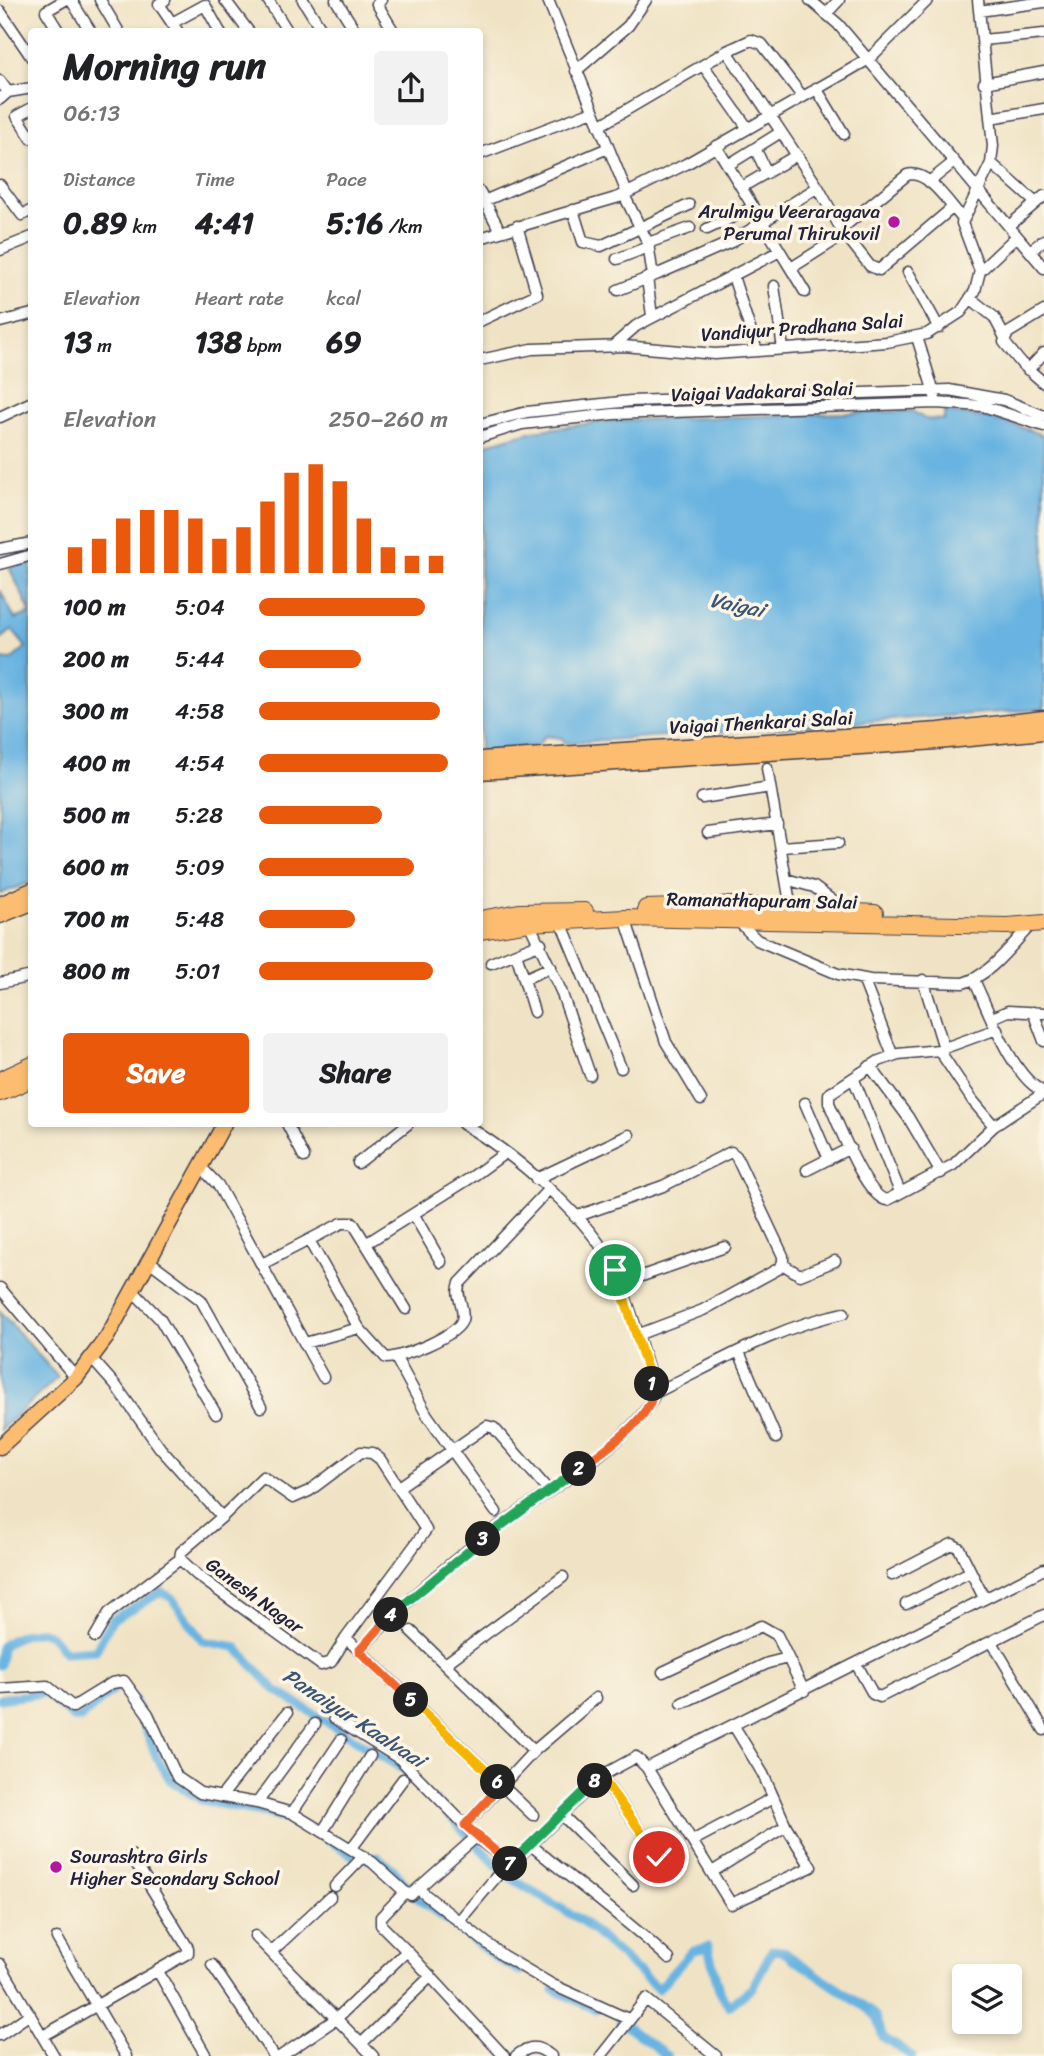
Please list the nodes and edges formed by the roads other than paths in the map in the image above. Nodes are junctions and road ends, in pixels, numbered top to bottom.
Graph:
1 (65, 0) edge
2 (71, 0) edge
3 (100, 0) edge
4 (165, 0) edge
5 (225, 0) edge
6 (268, 0) edge
7 (303, 0) edge
8 (336, 0) edge
9 (381, 0) edge
10 (548, 0) edge
11 (646, 0) edge
12 (810, 0) edge
13 (839, 0) edge
14 (928, 0) edge
15 (1044, 2) edge
16 (979, 5) edge
17 (0, 11) edge
18 (826, 14) junction
19 (175, 27) edge
20 (57, 28) edge
21 (88, 28) edge
22 (117, 28) edge
23 (218, 28) edge
24 (246, 28) edge
25 (286, 28) edge
26 (320, 28) edge
27 (354, 28) edge
28 (392, 28) edge
29 (1044, 34) edge
30 (982, 40) junction
31 (727, 51) junction
32 (28, 52) edge
33 (869, 60) junction
34 (703, 65) junction
35 (576, 71) junction
36 (1044, 72) edge
37 (0, 81) edge
38 (984, 83) junction
39 (816, 88) junction
40 (28, 89) edge
41 (4, 96) edge
42 (802, 96) junction
43 (1044, 109) edge
44 (28, 110) edge
45 (593, 111) junction
46 (769, 114) junction
47 (990, 118) junction
48 (599, 126) junction
49 (747, 127) junction
50 (781, 132) junction
51 (28, 133) edge
52 (844, 134) dead end
53 (716, 146) junction
54 (608, 148) junction
55 (755, 148) junction
56 (483, 153) edge
57 (797, 155) junction
58 (954, 162) junction
59 (991, 163) junction
60 (728, 164) junction
61 (767, 173) junction
62 (929, 182) junction
63 (0, 185) edge
64 (741, 187) junction
65 (818, 187) junction
66 (978, 191) junction
67 (626, 194) junction
68 (483, 197) edge
69 (483, 199) edge
70 (1040, 199) edge
71 (689, 205) dead end
72 (754, 207) junction
73 (952, 208) junction
74 (573, 210) junction
75 (28, 212) edge
76 (963, 219) junction
77 (764, 224) junction
78 (517, 226) junction
79 (1009, 226) junction
80 (642, 228) junction
81 (691, 228) dead end
82 (706, 229) dead end
83 (500, 231) junction
84 (843, 232) junction
85 (483, 236) edge
86 (1017, 236) junction
87 (28, 239) edge
88 (1044, 240) edge
89 (648, 245) junction
90 (0, 250) edge
91 (780, 251) junction
92 (1030, 251) junction
93 (617, 259) dead end
94 (791, 268) junction
95 (1044, 268) edge
96 (980, 271) junction
97 (908, 272) dead end
98 (652, 276) junction
99 (733, 276) junction
100 (774, 286) dead end
101 (618, 290) dead end
102 (805, 292) dead end
103 (970, 298) junction
104 (1044, 311) edge
105 (28, 315) edge
106 (652, 316) junction
107 (483, 320) edge
108 (0, 322) edge
109 (939, 328) junction
110 (917, 337) junction
111 (1005, 338) junction
112 (612, 347) junction
113 (783, 349) junction
114 (757, 351) junction
115 (1044, 353) edge
116 (483, 359) edge
117 (1028, 370) junction
118 (1044, 383) edge
119 (935, 397) junction
120 (28, 404) edge
121 (1044, 416) edge
122 (0, 417) edge
123 (483, 423) edge
124 (1044, 426) edge
125 (483, 437) edge
126 (28, 544) edge
127 (0, 548) edge
128 (28, 556) edge
129 (0, 564) edge
130 (1044, 718) edge
131 (1044, 732) edge
132 (483, 759) edge
133 (767, 768) dead end
134 (483, 772) edge
135 (770, 786) junction
136 (702, 798) dead end
137 (777, 824) junction
138 (708, 833) dead end
139 (838, 843) dead end
140 (781, 847) junction
141 (786, 879) junction
142 (28, 892) edge
143 (0, 904) edge
144 (28, 905) edge
145 (791, 909) junction
146 (847, 912) junction
147 (735, 914) junction
148 (0, 916) edge
149 (483, 918) edge
150 (625, 918) junction
151 (561, 922) junction
152 (1041, 922) edge
153 (529, 923) junction
154 (483, 931) edge
155 (541, 943) junction
156 (516, 953) junction
157 (491, 963) dead end
158 (551, 967) junction
159 (28, 977) edge
160 (524, 979) junction
161 (863, 979) junction
162 (923, 980) junction
163 (974, 980) junction
164 (0, 983) edge
165 (534, 1012) dead end
166 (1038, 1013) edge
167 (995, 1024) junction
168 (1044, 1041) edge
169 (941, 1049) junction
170 (893, 1056) junction
171 (870, 1066) junction
172 (28, 1067) edge
173 (621, 1068) dead end
174 (590, 1075) dead end
175 (0, 1080) edge
176 (854, 1080) junction
177 (28, 1081) edge
178 (0, 1093) edge
179 (1044, 1093) edge
180 (701, 1100) dead end
181 (805, 1103) dead end
182 (994, 1126) junction
183 (222, 1127) edge
184 (289, 1127) edge
185 (404, 1127) edge
186 (467, 1127) edge
187 (629, 1135) dead end
188 (850, 1149) junction
189 (505, 1153) junction
190 (304, 1157) dead end
191 (829, 1159) junction
192 (358, 1163) dead end
193 (200, 1166) junction
194 (807, 1170) dead end
195 (941, 1173) junction
196 (536, 1179) junction
197 (548, 1190) junction
198 (900, 1192) junction
199 (414, 1215) junction
200 (575, 1217) junction
201 (310, 1242) junction
202 (368, 1243) junction
203 (725, 1248) dead end
204 (149, 1261) junction
205 (835, 1261) dead end
206 (441, 1262) dead end
207 (262, 1264) junction
208 (782, 1264) junction
209 (619, 1284) junction
210 (0, 1288) edge
211 (133, 1291) junction
212 (406, 1309) dead end
213 (844, 1313) dead end
214 (359, 1328) junction
215 (637, 1335) junction
216 (304, 1343) junction
217 (739, 1352) junction
218 (396, 1358) junction
219 (92, 1359) junction
220 (323, 1377) dead end
221 (76, 1378) junction
222 (655, 1393) junction
223 (261, 1407) dead end
224 (216, 1414) dead end
225 (776, 1438) dead end
226 (0, 1447) edge
227 (452, 1451) junction
228 (398, 1487) junction
229 (549, 1491) junction
230 (496, 1512) dead end
231 (222, 1517) junction
232 (180, 1559) junction
233 (1044, 1569) edge
234 (970, 1572) junction
235 (892, 1575) dead end
236 (563, 1577) dead end
237 (984, 1598) junction
238 (906, 1604) dead end
239 (1044, 1615) edge
240 (411, 1631) dead end
241 (95, 1637) dead end
242 (346, 1637) junction
243 (992, 1642) junction
244 (359, 1651) junction
245 (788, 1658) junction
246 (445, 1664) junction
247 (857, 1665) junction
248 (663, 1672) dead end
249 (0, 1689) edge
250 (804, 1691) junction
251 (596, 1698) dead end
252 (682, 1703) dead end
253 (287, 1713) dead end
254 (334, 1718) dead end
255 (315, 1724) dead end
256 (734, 1726) junction
257 (1044, 1730) edge
258 (341, 1740) dead end
259 (534, 1751) junction
260 (370, 1756) dead end
261 (647, 1768) junction
262 (601, 1776) junction
263 (402, 1779) dead end
264 (501, 1785) junction
265 (221, 1797) junction
266 (773, 1798) junction
267 (257, 1803) junction
268 (292, 1813) junction
269 (561, 1814) junction
270 (533, 1815) dead end
271 (465, 1825) junction
272 (786, 1826) junction
273 (323, 1831) junction
274 (472, 1840) junction
275 (692, 1841) junction
276 (531, 1845) junction
277 (351, 1849) junction
278 (131, 1855) dead end
279 (659, 1857) dead end
280 (368, 1858) junction
281 (503, 1869) junction
282 (712, 1872) junction
283 (633, 1885) dead end
284 (412, 1892) junction
285 (459, 1921) junction
286 (256, 1936) dead end
287 (57, 1938) dead end
288 (407, 1951) junction
289 (271, 1952) junction
290 (669, 1959) dead end
291 (0, 1964) edge
292 (212, 1965) dead end
293 (159, 1973) junction
294 (431, 1976) junction
295 (98, 2006) junction
296 (30, 2014) junction
297 (336, 2019) junction
298 (626, 2022) junction
299 (0, 2035) edge
300 (43, 2036) junction
301 (361, 2044) junction
302 (299, 2051) edge
303 (54, 2056) edge
304 (126, 2056) edge
305 (206, 2056) edge
306 (274, 2056) edge
307 (281, 2056) edge
308 (373, 2056) edge
309 (504, 2056) edge
310 (516, 2056) edge
311 (551, 2056) edge
312 (601, 2056) edge
313 (716, 2056) edge

1 - 20 street
2 - 21 street
3 - 22 street
4 - 19 street
5 - 24 street
6 - 25 street
7 - 26 street
8 - 27 street
9 - 28 street
10 - 35 street
11 - 35 street
12 - 18 street
13 - 18 street
14 - 33 street
15 - 16 street
16 - 30 street
17 - 32 street
18 - 33 street
19 - 23 street
29 - 30 street
30 - 38 street
31 - 34 street
31 - 42 street
31 - 46 street
33 - 39 street
33 - 58 street
34 - 48 street
34 - 49 street
35 - 45 street
36 - 38 street
37 - 41 street
38 - 47 street
39 - 42 street
39 - 52 street
40 - 41 street
42 - 46 street
43 - 47 street
44 - 51 street
45 - 48 street
45 - 56 street
46 - 49 street
46 - 50 street
47 - 59 street
48 - 54 street
49 - 53 street
50 - 55 street
50 - 57 street
53 - 60 street
53 - 67 street
54 - 67 street
54 - 68 street
55 - 60 street
55 - 61 street
57 - 61 street
57 - 65 street
58 - 62 street
58 - 66 street
59 - 66 street
59 - 70 street
60 - 64 street
61 - 64 street
62 - 73 street
62 - 84 street
63 - 75 street
64 - 72 street
65 - 77 street
65 - 84 street
66 - 76 street
66 - 79 street
67 - 74 street
67 - 80 street
69 - 83 street
70 - 79 street
71 - 80 street
72 - 77 street
72 - 82 street
73 - 76 street
73 - 84 street
74 - 78 street
74 - 80 street
76 - 96 street
77 - 91 street
77 - 98 street
78 - 83 street
78 - 107 street
79 - 86 street
80 - 89 street
81 - 89 street
83 - 85 street
84 - 94 street
86 - 92 street
86 - 96 street
87 - 90 street
88 - 92 street
89 - 93 street
89 - 98 street
91 - 94 street
91 - 99 street
92 - 95 street
94 - 102 street
96 - 103 street, Vandiyur Pradhana Salai
97 - 109 street
98 - 101 street
98 - 106 street
99 - 106 street
99 - 114 street
100 - 113 street
103 - 109 street, Vandiyur Pradhana Salai
103 - 111 street
104 - 111 street
105 - 108 street
106 - 112 street
109 - 110 street, Vandiyur Pradhana Salai
110 - 113 street, Vandiyur Pradhana Salai
110 - 119 street
111 - 117 street
112 - 114 street, Vandiyur Pradhana Salai
112 - 116 street, Vandiyur Pradhana Salai
113 - 114 street, Vandiyur Pradhana Salai
115 - 117 street
117 - 118 street
119 - 121 street, Vaigai Vadakarai Salai
119 - 123 street, Vaigai Vadakarai Salai
119 - 124 street, Vaigai Vadakarai Salai
119 - 125 street, Vaigai Vadakarai Salai
120 - 122 street
126 - 127 street
128 - 129 street
130 - 132 main road, Vaigai Thenkarai Salai
131 - 134 main road, Vaigai Thenkarai Salai
133 - 135 street
135 - 136 street
135 - 137 street
137 - 138 street
137 - 140 street
139 - 140 street
140 - 141 street
141 - 145 street
141 - 146 street
142 - 143 main road
144 - 148 main road
145 - 146 highway, Ramanathapuram Salai
145 - 147 highway, Ramanathapuram Salai
146 - 152 highway, Ramanathapuram Salai
147 - 149 highway, Ramanathapuram Salai
147 - 150 highway, Ramanathapuram Salai
147 - 152 highway, Ramanathapuram Salai
147 - 161 street
150 - 151 highway, Ramanathapuram Salai
150 - 180 street
151 - 153 highway, Ramanathapuram Salai
151 - 173 street
152 - 163 street
153 - 154 highway, Ramanathapuram Salai
153 - 155 street
155 - 156 street
155 - 158 street
156 - 157 street
156 - 160 street
158 - 160 street
158 - 174 street
159 - 164 street
160 - 165 street
161 - 162 street
161 - 170 street
162 - 163 street
162 - 169 street
163 - 167 street
166 - 167 street
166 - 168 street
167 - 169 street
167 - 179 street
169 - 170 street
169 - 182 street
170 - 171 street
171 - 176 street
171 - 195 street
172 - 175 highway
176 - 188 street
176 - 198 street
177 - 178 highway
179 - 182 street
181 - 191 street
182 - 195 street
183 - 193 main road
184 - 190 street
185 - 192 street
186 - 189 street
187 - 196 street
188 - 191 street
188 - 198 street
189 - 196 street
189 - 199 street
191 - 194 street
193 - 204 main road
193 - 207 street
195 - 198 street
196 - 197 street
197 - 200 street
197 - 218 street
199 - 202 street
199 - 206 street
200 - 208 street
200 - 209 street
201 - 202 street
201 - 207 street
201 - 214 street
202 - 212 street
203 - 209 street
204 - 211 main road
204 - 223 street
205 - 208 street
207 - 216 street
208 - 215 street
209 - 215 street
210 - 221 street
211 - 219 main road
211 - 224 street
213 - 217 street
214 - 216 street
214 - 218 street
215 - 222 street
216 - 220 street
217 - 222 street
217 - 225 street
218 - 227 street
219 - 221 main road
219 - 231 street
221 - 226 main road
222 - 229 street
227 - 228 street
227 - 229 street
227 - 230 street
228 - 231 street, Ganesh Nagar
228 - 242 street
229 - 244 street
231 - 232 street, Ganesh Nagar
232 - 241 street
232 - 242 street, Ganesh Nagar
233 - 237 street
234 - 235 street
234 - 237 street
234 - 238 street
236 - 246 street
237 - 247 street
239 - 243 street
240 - 246 street
242 - 244 street
243 - 247 street
243 - 257 street
244 - 264 street
245 - 248 street
245 - 250 street
245 - 252 street
246 - 259 street
247 - 250 street
249 - 265 street
250 - 256 street
251 - 259 street
253 - 265 street
254 - 271 street
255 - 267 street
256 - 261 street
256 - 266 street
258 - 268 street
259 - 264 street
260 - 273 street
261 - 262 street
261 - 275 street
262 - 269 street
262 - 279 street
263 - 277 street
264 - 270 street
264 - 271 street
265 - 267 street
266 - 272 street
266 - 275 street
267 - 268 street
268 - 273 street
269 - 276 street
269 - 283 street
271 - 274 street
272 - 282 street
272 - 282 street
273 - 277 street
274 - 281 street
274 - 284 street
275 - 282 street
276 - 281 street
276 - 290 street
277 - 280 street
278 - 293 street
280 - 284 street
280 - 289 street
281 - 285 street
284 - 285 street
284 - 288 street
285 - 298 street
286 - 289 street
287 - 295 street
288 - 294 street
288 - 297 street
289 - 297 street
291 - 296 street
292 - 306 street
293 - 295 street
293 - 305 street
294 - 301 street
294 - 309 street
295 - 300 street
295 - 304 street
296 - 299 street
296 - 300 street
297 - 301 street
297 - 302 street
298 - 312 street
298 - 313 street
300 - 303 street
301 - 308 street
302 - 307 street
310 - 311 street

